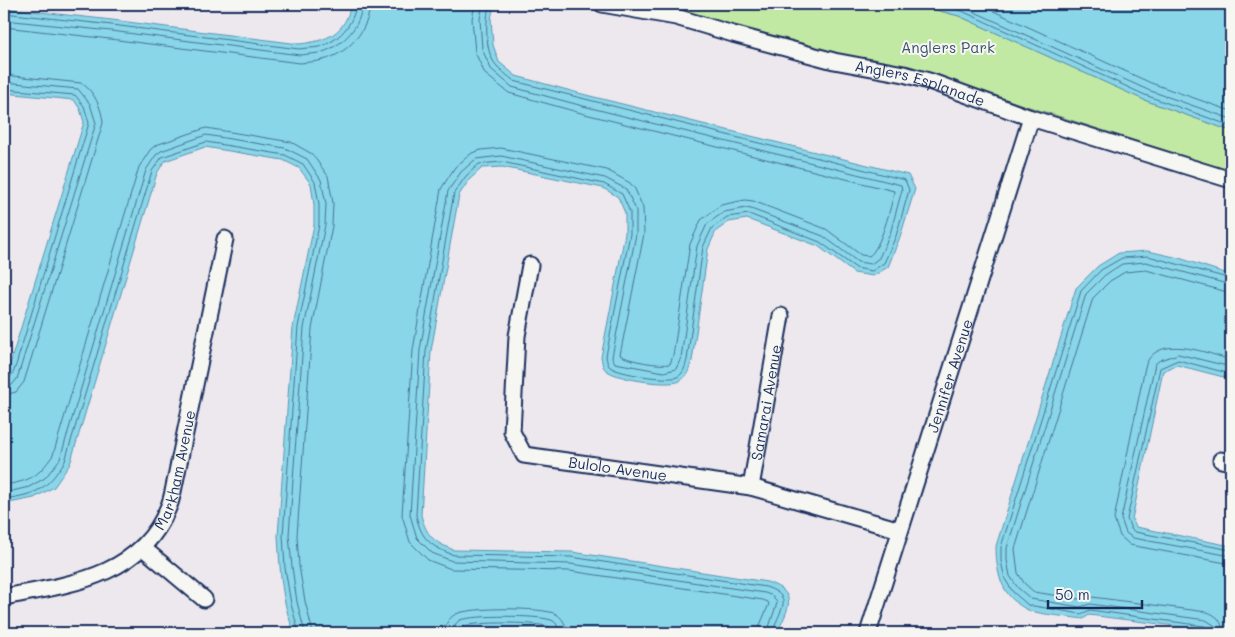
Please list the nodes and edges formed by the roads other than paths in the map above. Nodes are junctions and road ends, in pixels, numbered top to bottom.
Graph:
1 (602, 4) edge
2 (1031, 118) junction
3 (1231, 180) edge
4 (225, 239) dead end
5 (530, 265) dead end
6 (781, 316) dead end
7 (752, 487) junction
8 (900, 530) junction
9 (143, 548) junction
10 (4, 597) edge
11 (204, 599) dead end
12 (868, 633) edge

1 - 2 street, Anglers Esplanade
2 - 3 street, Anglers Esplanade
2 - 8 street, Jennifer Avenue
4 - 9 street, Markham Avenue
5 - 7 street, Bulolo Avenue
6 - 7 street, Samarai Avenue
7 - 8 street, Bulolo Avenue
8 - 12 street, Jennifer Avenue
9 - 10 street, Markham Avenue
9 - 11 street

